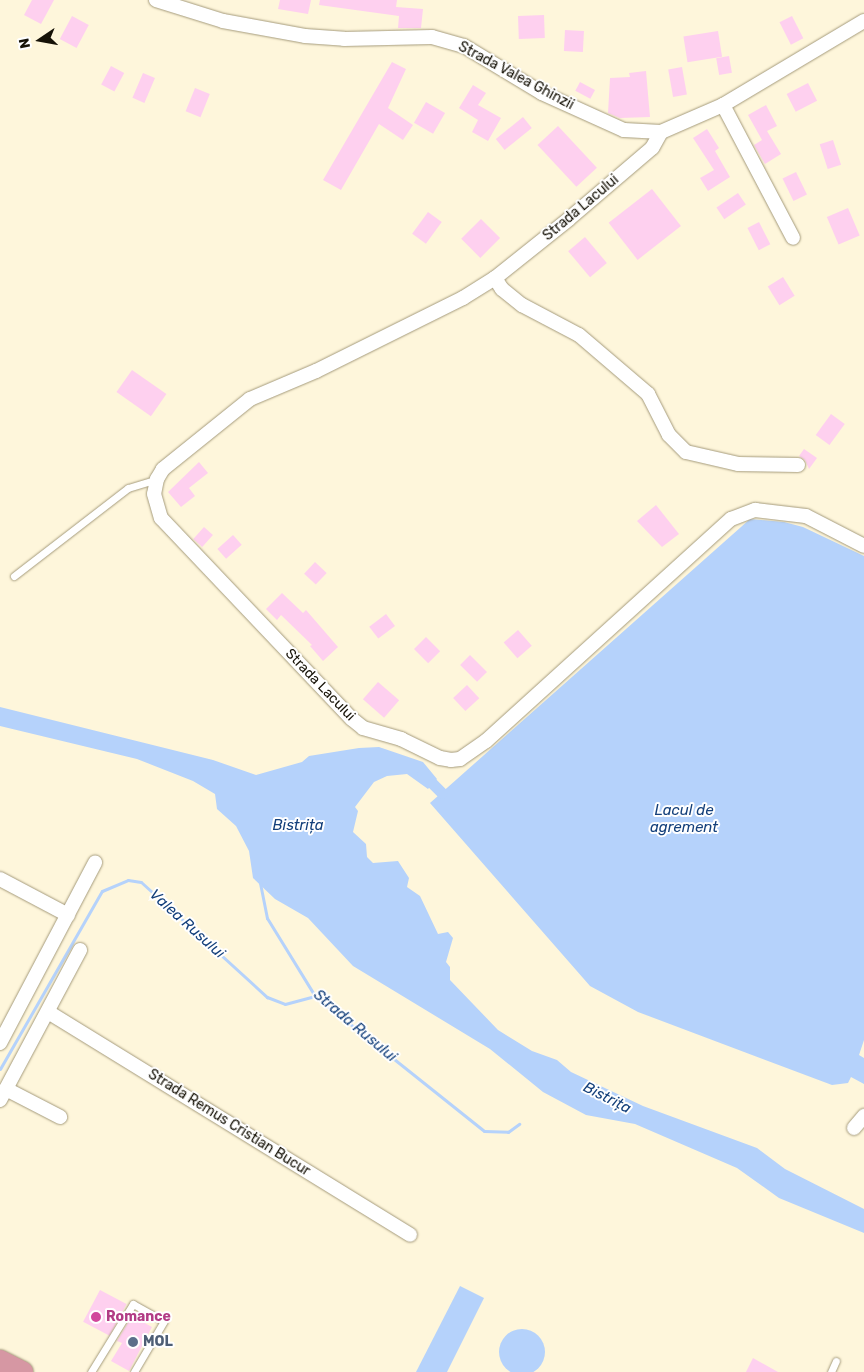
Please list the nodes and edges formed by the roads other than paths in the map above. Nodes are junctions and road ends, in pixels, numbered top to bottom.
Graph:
1 (156, 0) edge
2 (864, 21) edge
3 (723, 106) junction
4 (661, 132) junction
5 (792, 238) dead end
6 (495, 278) junction
7 (798, 465) dead end
8 (156, 479) junction
9 (864, 546) edge
10 (14, 576) dead end
11 (95, 863) dead end
12 (0, 879) edge
13 (68, 915) junction
14 (80, 950) dead end
15 (48, 1012) junction
16 (0, 1043) edge
17 (3, 1095) edge
18 (60, 1116) dead end
19 (864, 1116) edge
20 (854, 1128) dead end
21 (410, 1235) dead end
22 (0, 1361) edge
23 (836, 1361) dead end
24 (22, 1372) edge
25 (91, 1372) edge
26 (134, 1372) edge
27 (831, 1372) edge

1 - 4 street, Strada Valea Ghinzii
2 - 3 street, Strada Valea Ghinzii
3 - 4 street, Strada Valea Ghinzii
3 - 5 street
4 - 6 street, Strada Lacului
6 - 7 street
6 - 8 street, Strada Lacului
8 - 9 street, Strada Lacului
8 - 10 lane
11 - 13 street
12 - 13 street
13 - 16 street
14 - 15 street
15 - 17 street
15 - 21 street, Strada Remus Cristian Bucur
17 - 18 street
19 - 20 street
22 - 24 highway
23 - 27 lane
25 - 26 lane

